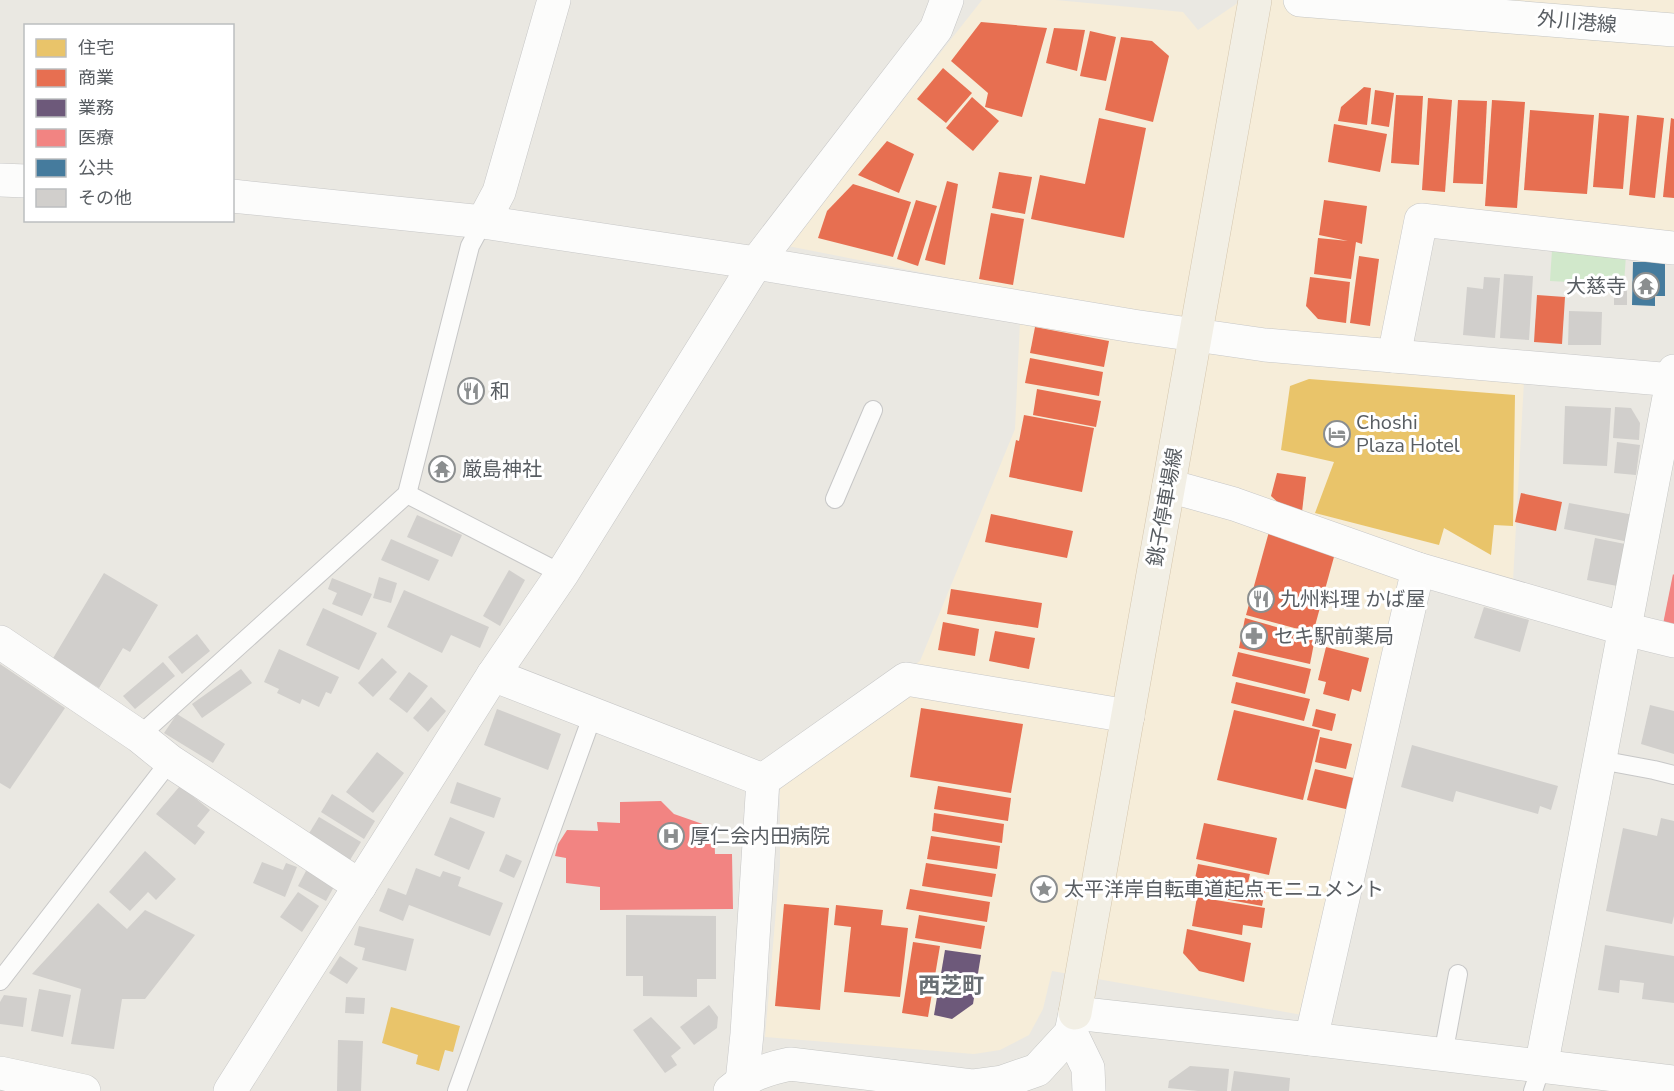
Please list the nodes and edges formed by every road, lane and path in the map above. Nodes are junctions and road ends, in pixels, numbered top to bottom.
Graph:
1 (555, 0) edge
2 (947, 0) edge
3 (1255, 0) edge
4 (1300, 0) edge
5 (1674, 30) edge
6 (0, 180) edge
7 (24, 181) edge
8 (234, 196) edge
9 (483, 222) junction
10 (1674, 248) edge
11 (756, 263) junction
12 (1196, 335) junction
13 (1394, 356) junction
14 (1673, 377) edge
15 (873, 410) dead end
16 (1169, 486) junction
17 (407, 494) junction
18 (835, 499) dead end
19 (1418, 569) junction
20 (562, 574) junction
21 (1625, 628) junction
22 (1674, 641) edge
23 (0, 642) edge
24 (493, 675) junction
25 (593, 714) junction
26 (1128, 716) junction
27 (139, 736) junction
28 (1600, 760) junction
29 (170, 761) junction
30 (1674, 775) edge
31 (764, 780) junction
32 (360, 886) junction
33 (1458, 974) dead end
34 (0, 981) edge
35 (1073, 1023) junction
36 (1311, 1039) junction
37 (1443, 1055) junction
38 (0, 1073) edge
39 (1537, 1079) edge
40 (1674, 1082) edge
41 (736, 1086) edge
42 (84, 1091) edge
43 (231, 1091) edge
44 (457, 1091) edge
45 (1089, 1091) edge

1 - 9 street
2 - 11 street
3 - 12 main road, 銚子停車場線
4 - 5 street, 外川港線
6 - 7 street
8 - 9 street
9 - 11 street
9 - 17 lane
10 - 13 street
11 - 12 street
11 - 20 street
12 - 13 street
12 - 16 main road, 銚子停車場線
13 - 14 street
14 - 21 street
15 - 18 lane
16 - 19 street
16 - 26 main road, 銚子停車場線
17 - 20 lane
17 - 27 lane
19 - 21 street
19 - 36 street
20 - 24 street
21 - 22 street
21 - 28 street
23 - 27 street
24 - 25 street
24 - 32 street
25 - 31 street
25 - 44 lane
26 - 31 street
26 - 35 main road, 銚子停車場線
27 - 29 street
28 - 30 lane
28 - 39 street
29 - 32 street
29 - 34 lane
31 - 41 street
32 - 43 street
33 - 37 lane
35 - 36 street
35 - 41 street
35 - 45 street
36 - 37 street
37 - 39 street
38 - 42 street
39 - 40 street

